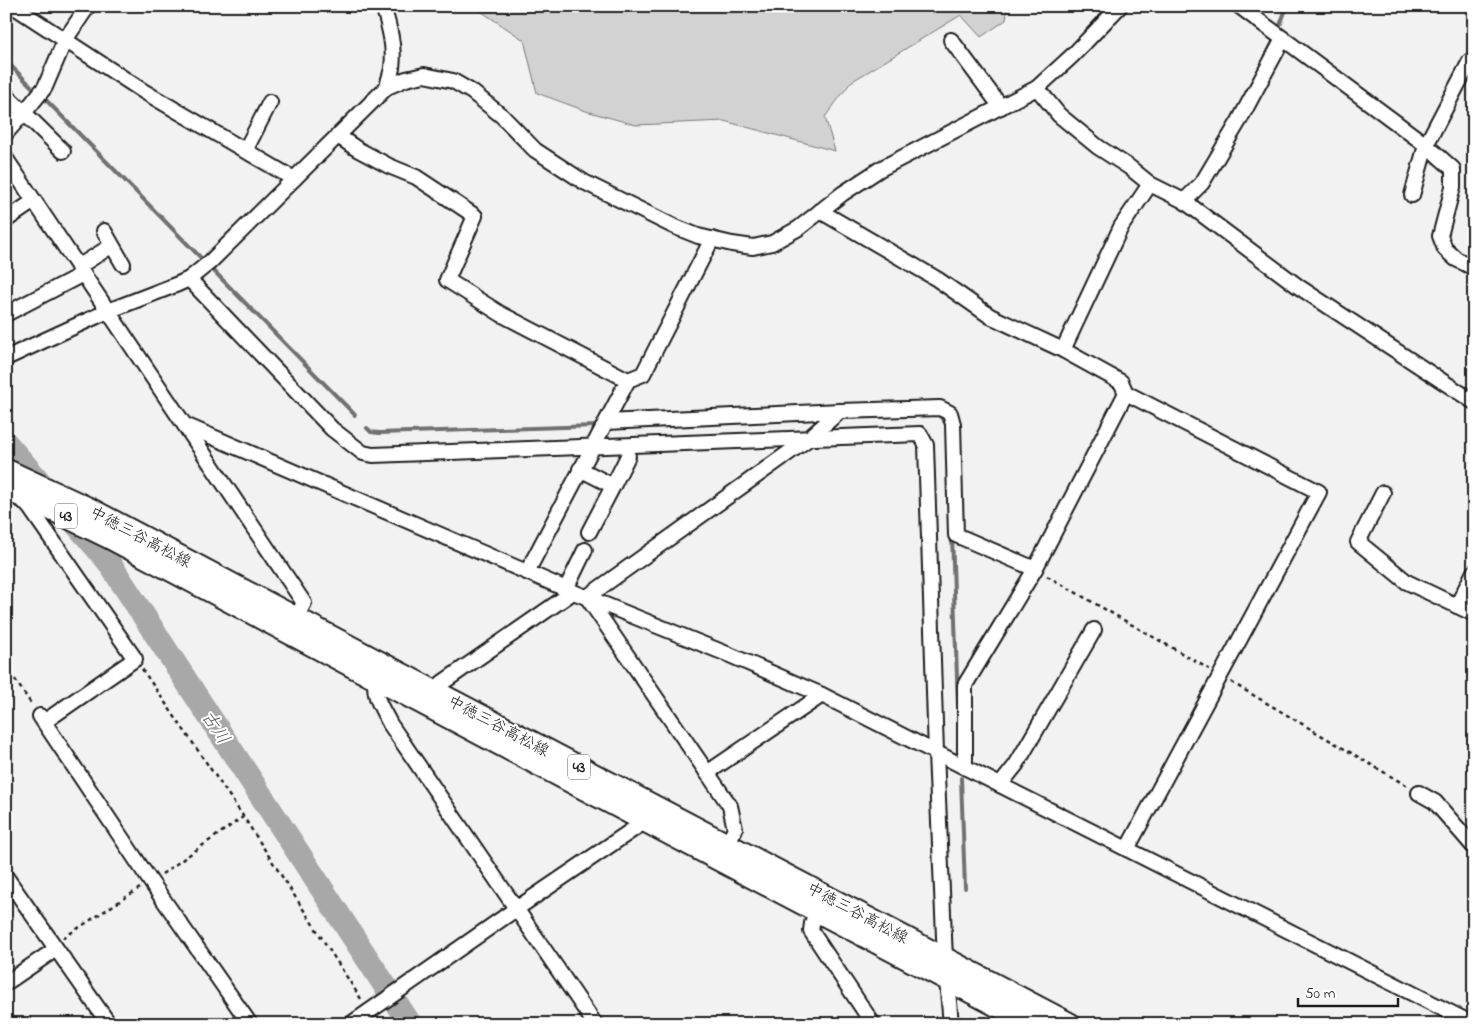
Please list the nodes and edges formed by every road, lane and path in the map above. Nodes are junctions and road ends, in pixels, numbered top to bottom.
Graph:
1 (13, 6) edge
2 (88, 6) edge
3 (383, 6) edge
4 (1120, 6) edge
5 (1240, 6) edge
6 (1283, 39) junction
7 (65, 40) junction
8 (951, 40) dead end
9 (1470, 61) dead end
10 (387, 87) junction
11 (1037, 88) junction
12 (6, 95) edge
13 (270, 102) dead end
14 (1001, 107) junction
15 (24, 113) junction
16 (6, 133) edge
17 (338, 136) junction
18 (1426, 145) junction
19 (63, 151) dead end
20 (245, 151) junction
21 (6, 159) edge
22 (294, 179) junction
23 (1150, 184) junction
24 (1412, 194) dead end
25 (34, 201) junction
26 (1184, 201) junction
27 (820, 211) junction
28 (6, 220) edge
29 (104, 231) dead end
30 (712, 239) junction
31 (111, 246) junction
32 (123, 264) dead end
33 (1474, 268) edge
34 (81, 270) junction
35 (189, 279) junction
36 (108, 312) junction
37 (6, 314) edge
38 (1063, 350) junction
39 (6, 358) edge
40 (628, 380) junction
41 (1126, 393) junction
42 (1474, 402) edge
43 (840, 411) junction
44 (606, 422) junction
45 (185, 424) junction
46 (808, 439) junction
47 (592, 447) junction
48 (628, 456) dead end
49 (580, 469) junction
50 (12, 484) edge
51 (613, 486) junction
52 (1383, 493) dead end
53 (589, 532) dead end
54 (585, 550) dead end
55 (1035, 569) junction
56 (526, 572) junction
57 (1474, 572) edge
58 (570, 590) junction
59 (587, 597) junction
60 (1457, 606) junction
61 (1474, 614) edge
62 (292, 625) junction
63 (1094, 630) dead end
64 (135, 659) junction
65 (6, 666) edge
66 (379, 671) junction
67 (437, 693) junction
68 (822, 695) junction
69 (42, 719) junction
70 (936, 753) junction
71 (965, 767) junction
72 (707, 773) junction
73 (1000, 785) junction
74 (1419, 793) dead end
75 (653, 816) junction
76 (1474, 847) edge
77 (1127, 849) junction
78 (724, 852) junction
79 (6, 877) edge
80 (821, 903) junction
81 (516, 909) junction
82 (56, 949) junction
83 (945, 959) junction
84 (948, 980) junction
85 (6, 983) edge
86 (372, 1009) junction
87 (109, 1024) edge
88 (250, 1024) edge
89 (352, 1024) edge
90 (595, 1024) edge
91 (873, 1024) edge
92 (952, 1024) edge
93 (1032, 1024) edge
94 (1070, 1024) edge
95 (1473, 1024) edge

1 - 7 street
2 - 7 street
3 - 10 street
4 - 11 street
5 - 6 street
6 - 18 street
6 - 26 street
7 - 15 street
7 - 20 street
8 - 14 street
9 - 18 street
10 - 17 street
10 - 30 street
11 - 14 street
11 - 23 street
12 - 15 street
13 - 20 street
14 - 27 street
15 - 16 street
15 - 19 street
17 - 22 street
17 - 40 street
18 - 24 street
18 - 33 street
20 - 22 street
21 - 25 street
22 - 35 street
23 - 26 street
23 - 38 street
25 - 28 street
25 - 34 street
26 - 42 street
27 - 30 street
27 - 38 street
29 - 31 street
30 - 40 street
31 - 32 street
31 - 34 street
34 - 36 street
34 - 37 street
35 - 36 street
35 - 47 street
36 - 39 street
36 - 45 street
38 - 41 street
40 - 44 street
41 - 55 street
41 - 77 street
43 - 44 street
43 - 46 street
43 - 55 street
44 - 47 street
45 - 56 street
45 - 62 street
46 - 47 street
46 - 59 street
46 - 70 street
47 - 49 street
48 - 51 street
49 - 51 street
49 - 56 street
50 - 62 main road, 中徳三谷高松線 / 43
50 - 62 main road, 中徳三谷高松線 / 43
50 - 64 street
51 - 53 street
52 - 60 street
54 - 58 street
55 - 71 street
56 - 58 street
57 - 60 street
58 - 59 street
58 - 67 street
59 - 68 street
59 - 72 street
60 - 61 street
62 - 66 main road, 中徳三谷高松線 / 43
63 - 73 street
64 - 69 street
64 - 86 path
65 - 69 path
66 - 67 main road, 中徳三谷高松線 / 43
66 - 75 main road, 中徳三谷高松線 / 43
66 - 81 street
67 - 75 main road, 中徳三谷高松線 / 43
68 - 70 street
68 - 72 street
69 - 88 street
70 - 71 street
70 - 83 street
71 - 73 street
72 - 78 street
73 - 77 street
74 - 76 street
75 - 78 main road, 中徳三谷高松線 / 43
75 - 81 street
77 - 95 street
78 - 80 main road, 中徳三谷高松線 / 43
79 - 82 street
80 - 83 main road, 中徳三谷高松線 / 43
80 - 84 main road, 中徳三谷高松線 / 43
80 - 91 street
81 - 86 street
81 - 90 street
82 - 85 street
82 - 87 street
83 - 84 street
83 - 94 main road, 中徳三谷高松線 / 43
84 - 92 street
84 - 93 main road, 中徳三谷高松線 / 43
86 - 89 street

